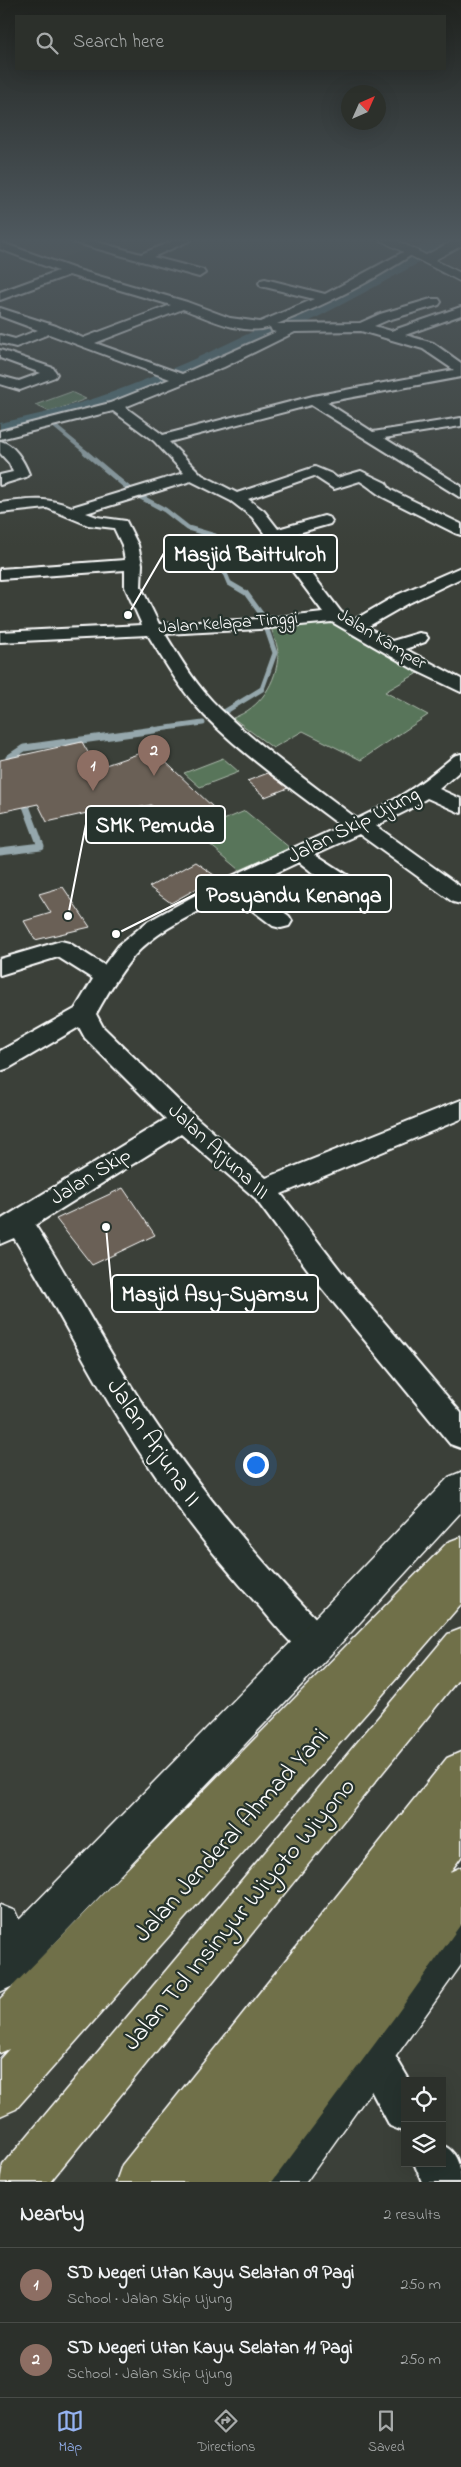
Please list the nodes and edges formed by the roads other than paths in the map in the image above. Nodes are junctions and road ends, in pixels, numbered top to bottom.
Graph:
1 (85, 342) edge
2 (257, 342) edge
3 (415, 342) edge
4 (226, 346) dead end
5 (0, 354) edge
6 (461, 369) edge
7 (461, 373) edge
8 (173, 375) junction
9 (0, 380) edge
10 (313, 400) junction
11 (115, 406) junction
12 (461, 422) edge
13 (0, 435) edge
14 (372, 436) junction
15 (161, 440) junction
16 (0, 445) edge
17 (194, 475) junction
18 (0, 480) edge
19 (0, 490) edge
20 (461, 493) edge
21 (236, 498) junction
22 (6, 507) edge
23 (461, 507) edge
24 (70, 513) junction
25 (431, 515) junction
26 (324, 521) dead end
27 (461, 530) edge
28 (274, 535) junction
29 (134, 564) junction
30 (0, 574) edge
31 (458, 576) edge
32 (336, 616) junction
33 (355, 627) junction
34 (153, 629) junction
35 (0, 637) edge
36 (419, 638) dead end
37 (390, 648) junction
38 (461, 686) edge
39 (461, 760) edge
40 (426, 790) junction
41 (461, 807) edge
42 (358, 826) junction
43 (300, 853) junction
44 (344, 883) dead end
45 (233, 884) junction
46 (461, 897) edge
47 (281, 921) dead end
48 (0, 967) edge
49 (107, 977) junction
50 (84, 1014) junction
51 (0, 1062) edge
52 (461, 1109) edge
53 (183, 1120) junction
54 (263, 1190) junction
55 (8, 1223) edge
56 (461, 1435) edge
57 (461, 1488) edge
58 (461, 1554) edge
59 (461, 1577) edge
60 (316, 1643) junction
61 (461, 1647) edge
62 (461, 1772) edge
63 (461, 1824) edge
64 (461, 1888) edge
65 (461, 1929) edge
66 (5, 1950) edge
67 (0, 2031) edge
68 (371, 2053) junction
69 (0, 2093) edge
70 (401, 2104) edge
71 (437, 2167) edge
72 (20, 2182) edge
73 (140, 2182) edge
74 (192, 2182) edge
75 (242, 2182) edge
76 (278, 2182) edge
77 (446, 2182) edge

1 - 8 street
2 - 8 street
3 - 6 street
4 - 8 street
5 - 9 street
7 - 10 street
8 - 11 street
10 - 14 street
10 - 15 street
11 - 13 street
11 - 15 street, Jalan Kamper
12 - 14 street
14 - 20 street
15 - 17 street, Jalan Kamper
16 - 18 street
17 - 21 street, Jalan Kamper
17 - 24 street
19 - 22 street
21 - 25 street
21 - 28 street, Jalan Kamper
22 - 24 street
23 - 25 street
24 - 29 street
25 - 27 street
26 - 28 street
28 - 32 street, Jalan Kamper
29 - 30 street
29 - 34 street
31 - 33 street
32 - 33 street, Jalan Kamper
32 - 34 street, Jalan Kelapa Tinggi
33 - 37 street, Jalan Kamper
34 - 35 street, Jalan Kelapa Tinggi
34 - 42 street
36 - 37 street
37 - 38 street, Jalan Kamper
39 - 40 street, Jalan Skip Ujung
40 - 41 street
40 - 42 street, Jalan Skip Ujung
42 - 43 street, Jalan Skip Ujung
42 - 46 street
43 - 44 street
43 - 45 street, Jalan Skip Ujung
45 - 47 street
45 - 49 street, Jalan Skip Ujung
48 - 49 street
49 - 50 street, Jalan Skip Ujung
50 - 51 street
50 - 53 street, Jalan Arjuna III
52 - 54 street
53 - 54 street, Jalan Arjuna III
53 - 55 street, Jalan Skip
54 - 56 street, Jalan Arjuna III
55 - 60 street, Jalan Arjuna II
57 - 60 main road
58 - 67 highway
59 - 69 highway, Jalan Jenderal Ahmad Yani
60 - 66 main road
61 - 72 highway, Jalan Tol Insinyur Wiyoto Wiyono
62 - 73 highway
63 - 74 highway
64 - 75 highway
65 - 68 main road
68 - 70 street
68 - 76 main road
71 - 77 street

